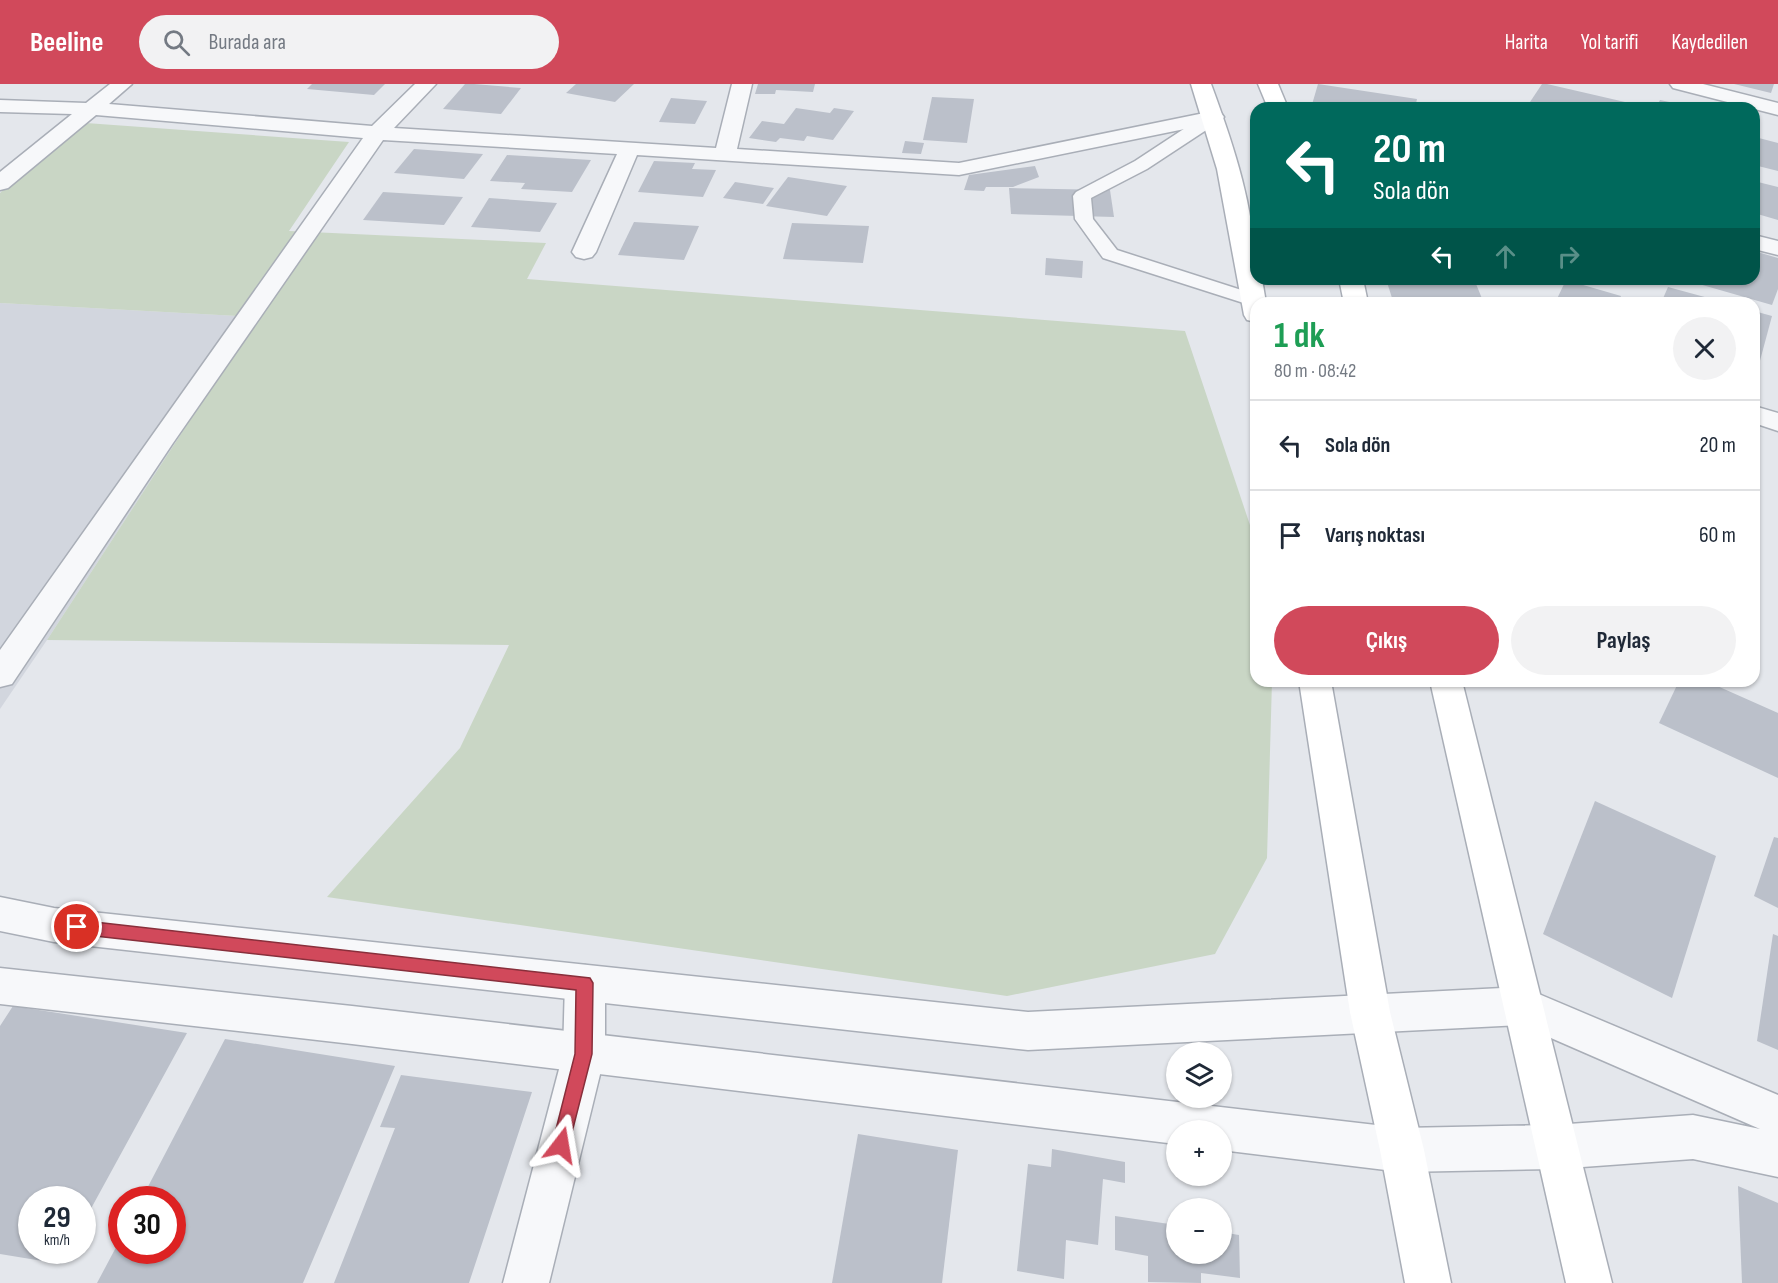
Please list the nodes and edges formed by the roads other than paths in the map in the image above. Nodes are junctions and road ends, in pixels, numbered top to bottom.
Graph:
1 (122, 84) edge
2 (426, 84) edge
3 (742, 84) edge
4 (1201, 84) edge
5 (1268, 84) edge
6 (1680, 84) edge
7 (1276, 102) edge
8 (1751, 102) edge
9 (1760, 104) edge
10 (0, 106) edge
11 (91, 109) junction
12 (1778, 109) edge
13 (1214, 117) junction
14 (377, 132) junction
15 (630, 148) junction
16 (725, 154) junction
17 (0, 183) edge
18 (1760, 244) edge
19 (1778, 248) edge
20 (584, 252) dead end
21 (1250, 282) edge
22 (1250, 306) edge
23 (1760, 416) edge
24 (1778, 422) edge
25 (0, 675) edge
26 (1316, 687) edge
27 (1447, 687) edge
28 (0, 914) edge
29 (585, 983) junction
30 (0, 986) edge
31 (1522, 1006) junction
32 (1370, 1012) junction
33 (584, 1054) junction
34 (1778, 1116) edge
35 (1556, 1147) junction
36 (1402, 1150) junction
37 (1778, 1155) edge
38 (526, 1283) edge
39 (1428, 1283) edge
40 (1589, 1283) edge

1 - 11 street
2 - 14 street
3 - 16 street
4 - 13 main road
5 - 7 main road
6 - 8 street
9 - 12 street
10 - 11 street
11 - 14 street
11 - 17 street
13 - 16 street
13 - 21 main road
13 - 22 lane
14 - 15 street
14 - 25 street
15 - 16 street
15 - 20 street
18 - 19 street
23 - 24 street
26 - 32 main road
27 - 31 main road
28 - 29 street
29 - 32 street
29 - 33 street
30 - 33 street
31 - 32 street
31 - 34 street
31 - 35 main road
32 - 36 main road
33 - 36 street
33 - 38 street
35 - 36 street
35 - 37 street
35 - 40 main road
36 - 39 main road

